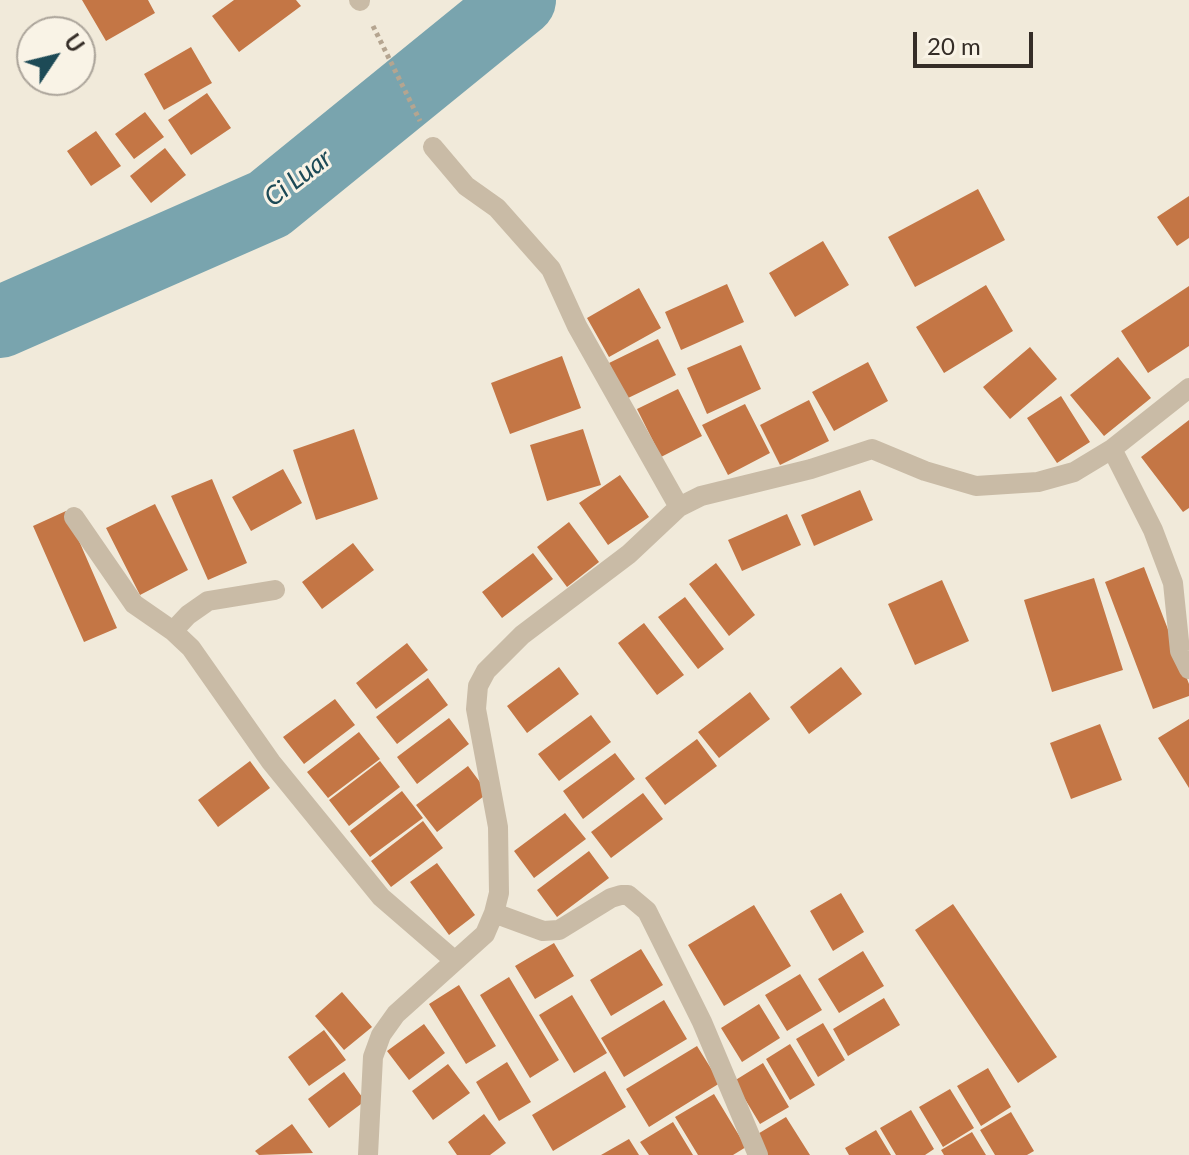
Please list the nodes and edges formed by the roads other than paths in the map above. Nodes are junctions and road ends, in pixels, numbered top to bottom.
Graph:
1 (433, 147) road end
2 (1189, 388) edge
3 (1112, 449) junction
4 (679, 507) junction
5 (74, 517) dead end
6 (275, 590) dead end
7 (173, 631) junction
8 (1189, 669) edge
9 (494, 913) junction
10 (455, 961) junction
11 (368, 1155) edge
12 (758, 1155) edge

1 - 4 street
2 - 3 street
3 - 4 street
3 - 8 street
4 - 9 street
5 - 7 street
6 - 7 street
7 - 10 street
9 - 10 street
9 - 12 street
10 - 11 street

